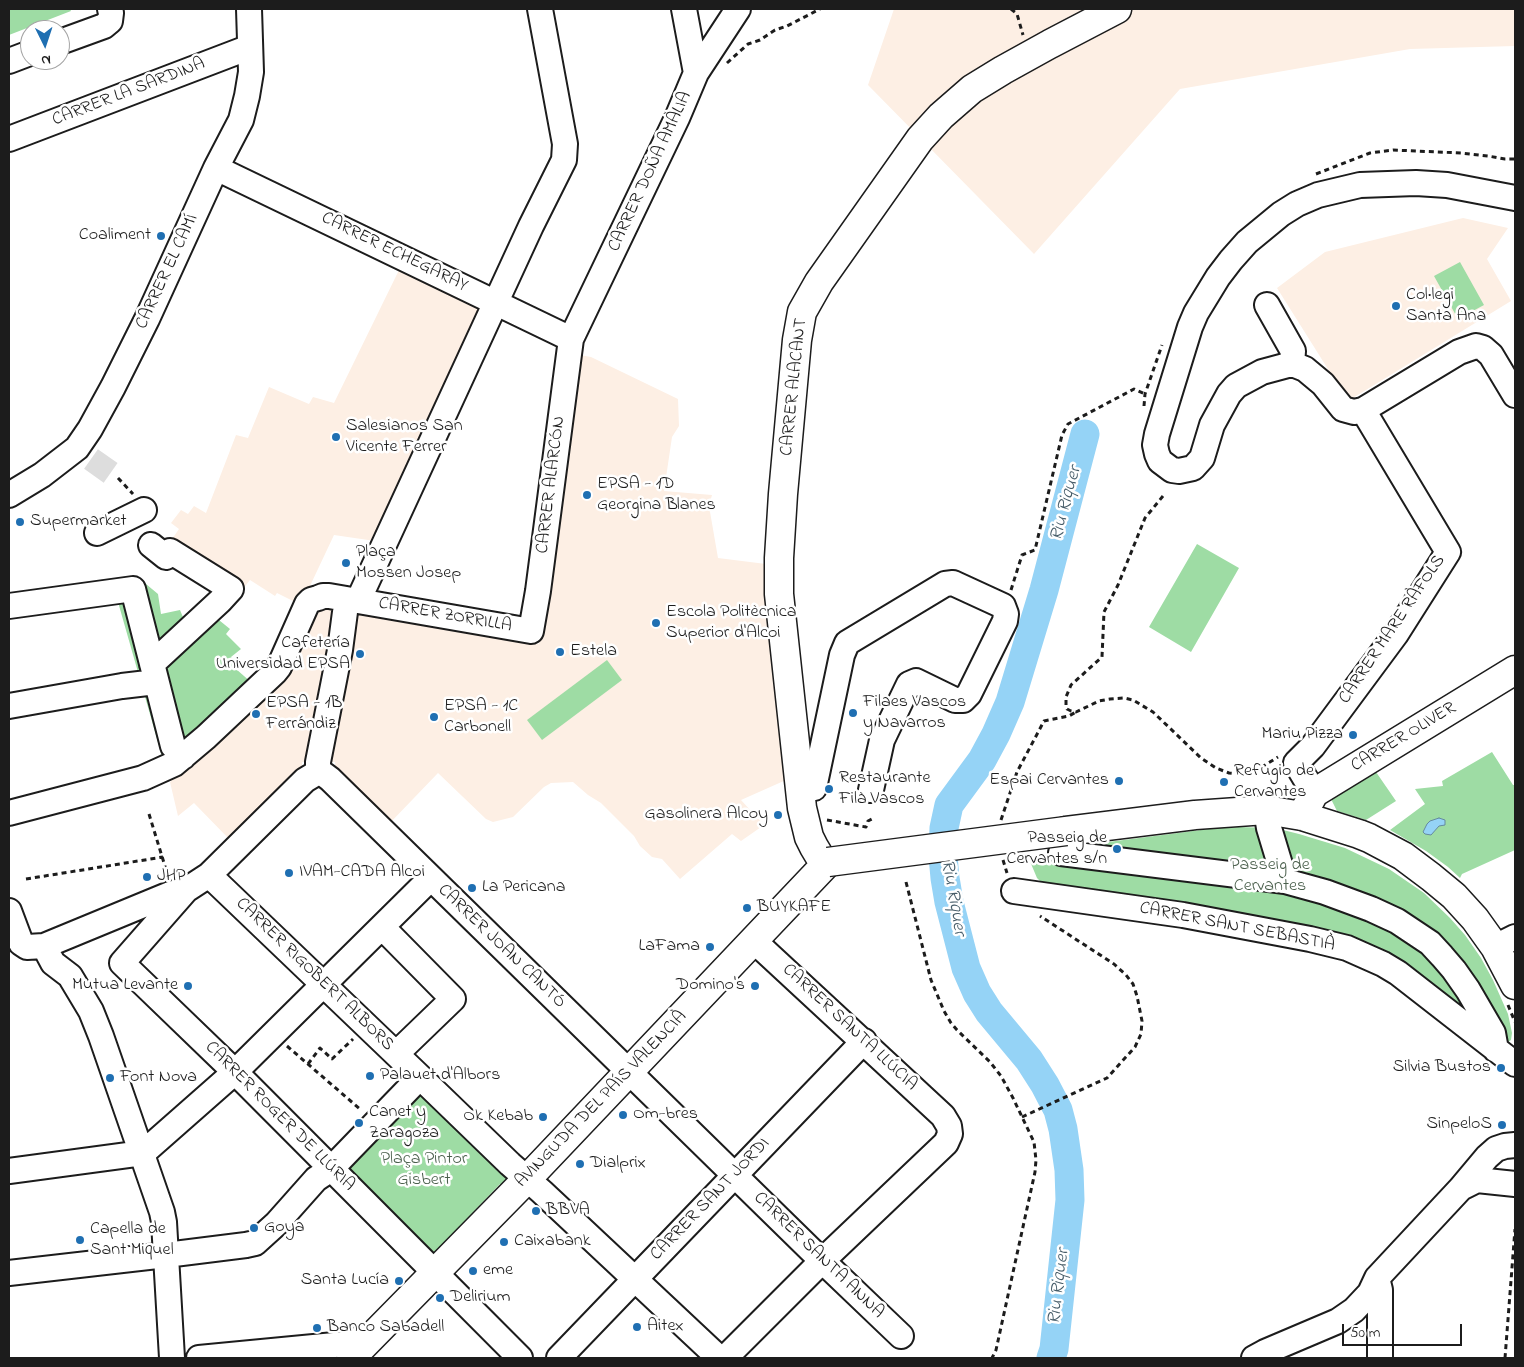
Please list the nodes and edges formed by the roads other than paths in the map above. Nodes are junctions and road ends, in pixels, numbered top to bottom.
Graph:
1 (110, 9) edge
2 (249, 9) edge
3 (540, 9) edge
4 (684, 9) edge
5 (738, 9) edge
6 (1117, 9) edge
7 (70, 38) edge
8 (250, 47) junction
9 (696, 73) junction
10 (9, 139) edge
11 (216, 168) junction
12 (1515, 198) edge
13 (496, 303) junction
14 (1267, 305) dead end
15 (571, 339) junction
16 (1292, 365) junction
17 (1515, 395) edge
18 (1363, 410) junction
19 (9, 495) edge
20 (144, 510) dead end
21 (97, 533) dead end
22 (152, 545) dead end
23 (9, 606) edge
24 (352, 606) junction
25 (531, 631) joint
26 (1515, 670) edge
27 (142, 679) junction
28 (9, 706) edge
29 (175, 763) junction
30 (324, 776) junction
31 (798, 778) junction
32 (871, 790) dead end
33 (1308, 804) junction
34 (1266, 810) junction
35 (9, 813) edge
36 (1064, 842) junction
37 (823, 845) junction
38 (209, 875) junction
39 (430, 878) junction
40 (1285, 881) junction
41 (1014, 891) road end
42 (179, 892) junction
43 (9, 911) edge
44 (382, 927) junction
45 (754, 940) junction
46 (1505, 942) edge
47 (26, 948) edge
48 (323, 985) junction
49 (1515, 985) edge
50 (864, 1041) junction
51 (1496, 1050) junction
52 (396, 1054) junction
53 (1515, 1064) edge
54 (629, 1071) junction
55 (235, 1072) junction
56 (420, 1077) junction
57 (1515, 1145) edge
58 (142, 1153) junction
59 (331, 1169) junction
60 (9, 1171) edge
61 (735, 1175) junction
62 (527, 1179) junction
63 (1515, 1184) edge
64 (1461, 1188) junction
65 (166, 1255) junction
66 (822, 1261) junction
67 (9, 1273) edge
68 (435, 1273) junction
69 (1377, 1278) junction
70 (635, 1279) junction
71 (374, 1334) junction
72 (901, 1336) dead end
73 (165, 1358) edge
74 (172, 1358) edge
75 (176, 1358) edge
76 (199, 1358) edge
77 (351, 1358) edge
78 (520, 1358) edge
79 (558, 1358) edge
80 (719, 1358) edge
81 (725, 1358) edge
82 (1254, 1358) edge
83 (1380, 1358) edge

1 - 7 street
2 - 8 street, CARRER EL CAMÍ
3 - 13 street
4 - 9 street
5 - 9 street, CARRER DOÑA AMÀLIA
6 - 31 main road, CARRER ALACANT
8 - 10 street, CARRER LA SARDINA
8 - 11 street, CARRER EL CAMÍ
9 - 15 street, CARRER DOÑA AMÀLIA
11 - 13 street, CARRER ECHEGARAY
11 - 19 street, CARRER EL CAMÍ
12 - 16 street
13 - 15 street, CARRER ECHEGARAY
13 - 24 street
14 - 16 street
15 - 25 street, CARRER ALARCÓN
16 - 18 street
17 - 18 street
18 - 33 street, CARRER MARE RÀFOLS
20 - 21 street
22 - 27 street
23 - 27 street
24 - 25 street, CARRER ZORRILLA
24 - 29 street, CARRER ZORRILLA
24 - 30 street
26 - 33 main road, CARRER OLIVER
27 - 28 street
27 - 29 street
29 - 35 street, CARRER ZORRILLA
30 - 38 street
30 - 39 street, CARRER JOAN CANTÓ
31 - 32 street
31 - 37 main road, CARRER ALACANT
33 - 34 main road
33 - 46 main road
34 - 36 main road
34 - 40 street
36 - 37 main road, bridge
36 - 40 street
37 - 45 main road, AVINGUDA DEL PAÍS VALENCIÀ
38 - 42 street
38 - 48 street, CARRER RIGOBERT ALBORS
39 - 44 street
39 - 54 street, CARRER JOAN CANTÓ
40 - 51 street
41 - 51 street, CARRER SANT SEBASTIÀ
42 - 47 street
42 - 55 street, CARRER ROGER DE LLÚRIA
43 - 47 street
44 - 48 street
44 - 52 street
45 - 50 street, CARRER SANTA LLÚCIA
45 - 54 main road, AVINGUDA DEL PAÍS VALENCIÀ
46 - 49 main road
47 - 58 street
48 - 52 street, CARRER RIGOBERT ALBORS
48 - 55 street
50 - 61 street, CARRER SANT JORDI
50 - 66 street, CARRER SANTA LLÚCIA
51 - 53 street, CARRER SANT SEBASTIÀ
52 - 56 street, CARRER RIGOBERT ALBORS
54 - 61 street, CARRER SANTA ANNA
54 - 62 main road, AVINGUDA DEL PAÍS VALENCIÀ
55 - 58 street
55 - 59 street, CARRER ROGER DE LLÚRIA
56 - 59 street
56 - 62 street, CARRER RIGOBERT ALBORS
57 - 64 street
58 - 60 street
58 - 65 street
59 - 65 street
59 - 68 street, CARRER ROGER DE LLÚRIA
61 - 66 street, CARRER SANTA ANNA
61 - 70 street, CARRER SANT JORDI
62 - 68 main road, AVINGUDA DEL PAÍS VALENCIÀ
62 - 70 street, CARRER RIGOBERT ALBORS
63 - 64 street
64 - 69 street
65 - 67 street
65 - 74 street
66 - 72 street, CARRER SANTA ANNA
66 - 81 street
68 - 71 main road, AVINGUDA DEL PAÍS VALENCIÀ
68 - 78 street, CARRER ROGER DE LLÚRIA
69 - 82 street
69 - 83 street
70 - 79 street, CARRER SANT JORDI
70 - 80 street, CARRER RIGOBERT ALBORS
71 - 76 street, AVINGUDA DEL PAÍS VALENCIÀ
71 - 77 main road, AVINGUDA DEL PAÍS VALENCIÀ
73 - 74 street
74 - 75 street

